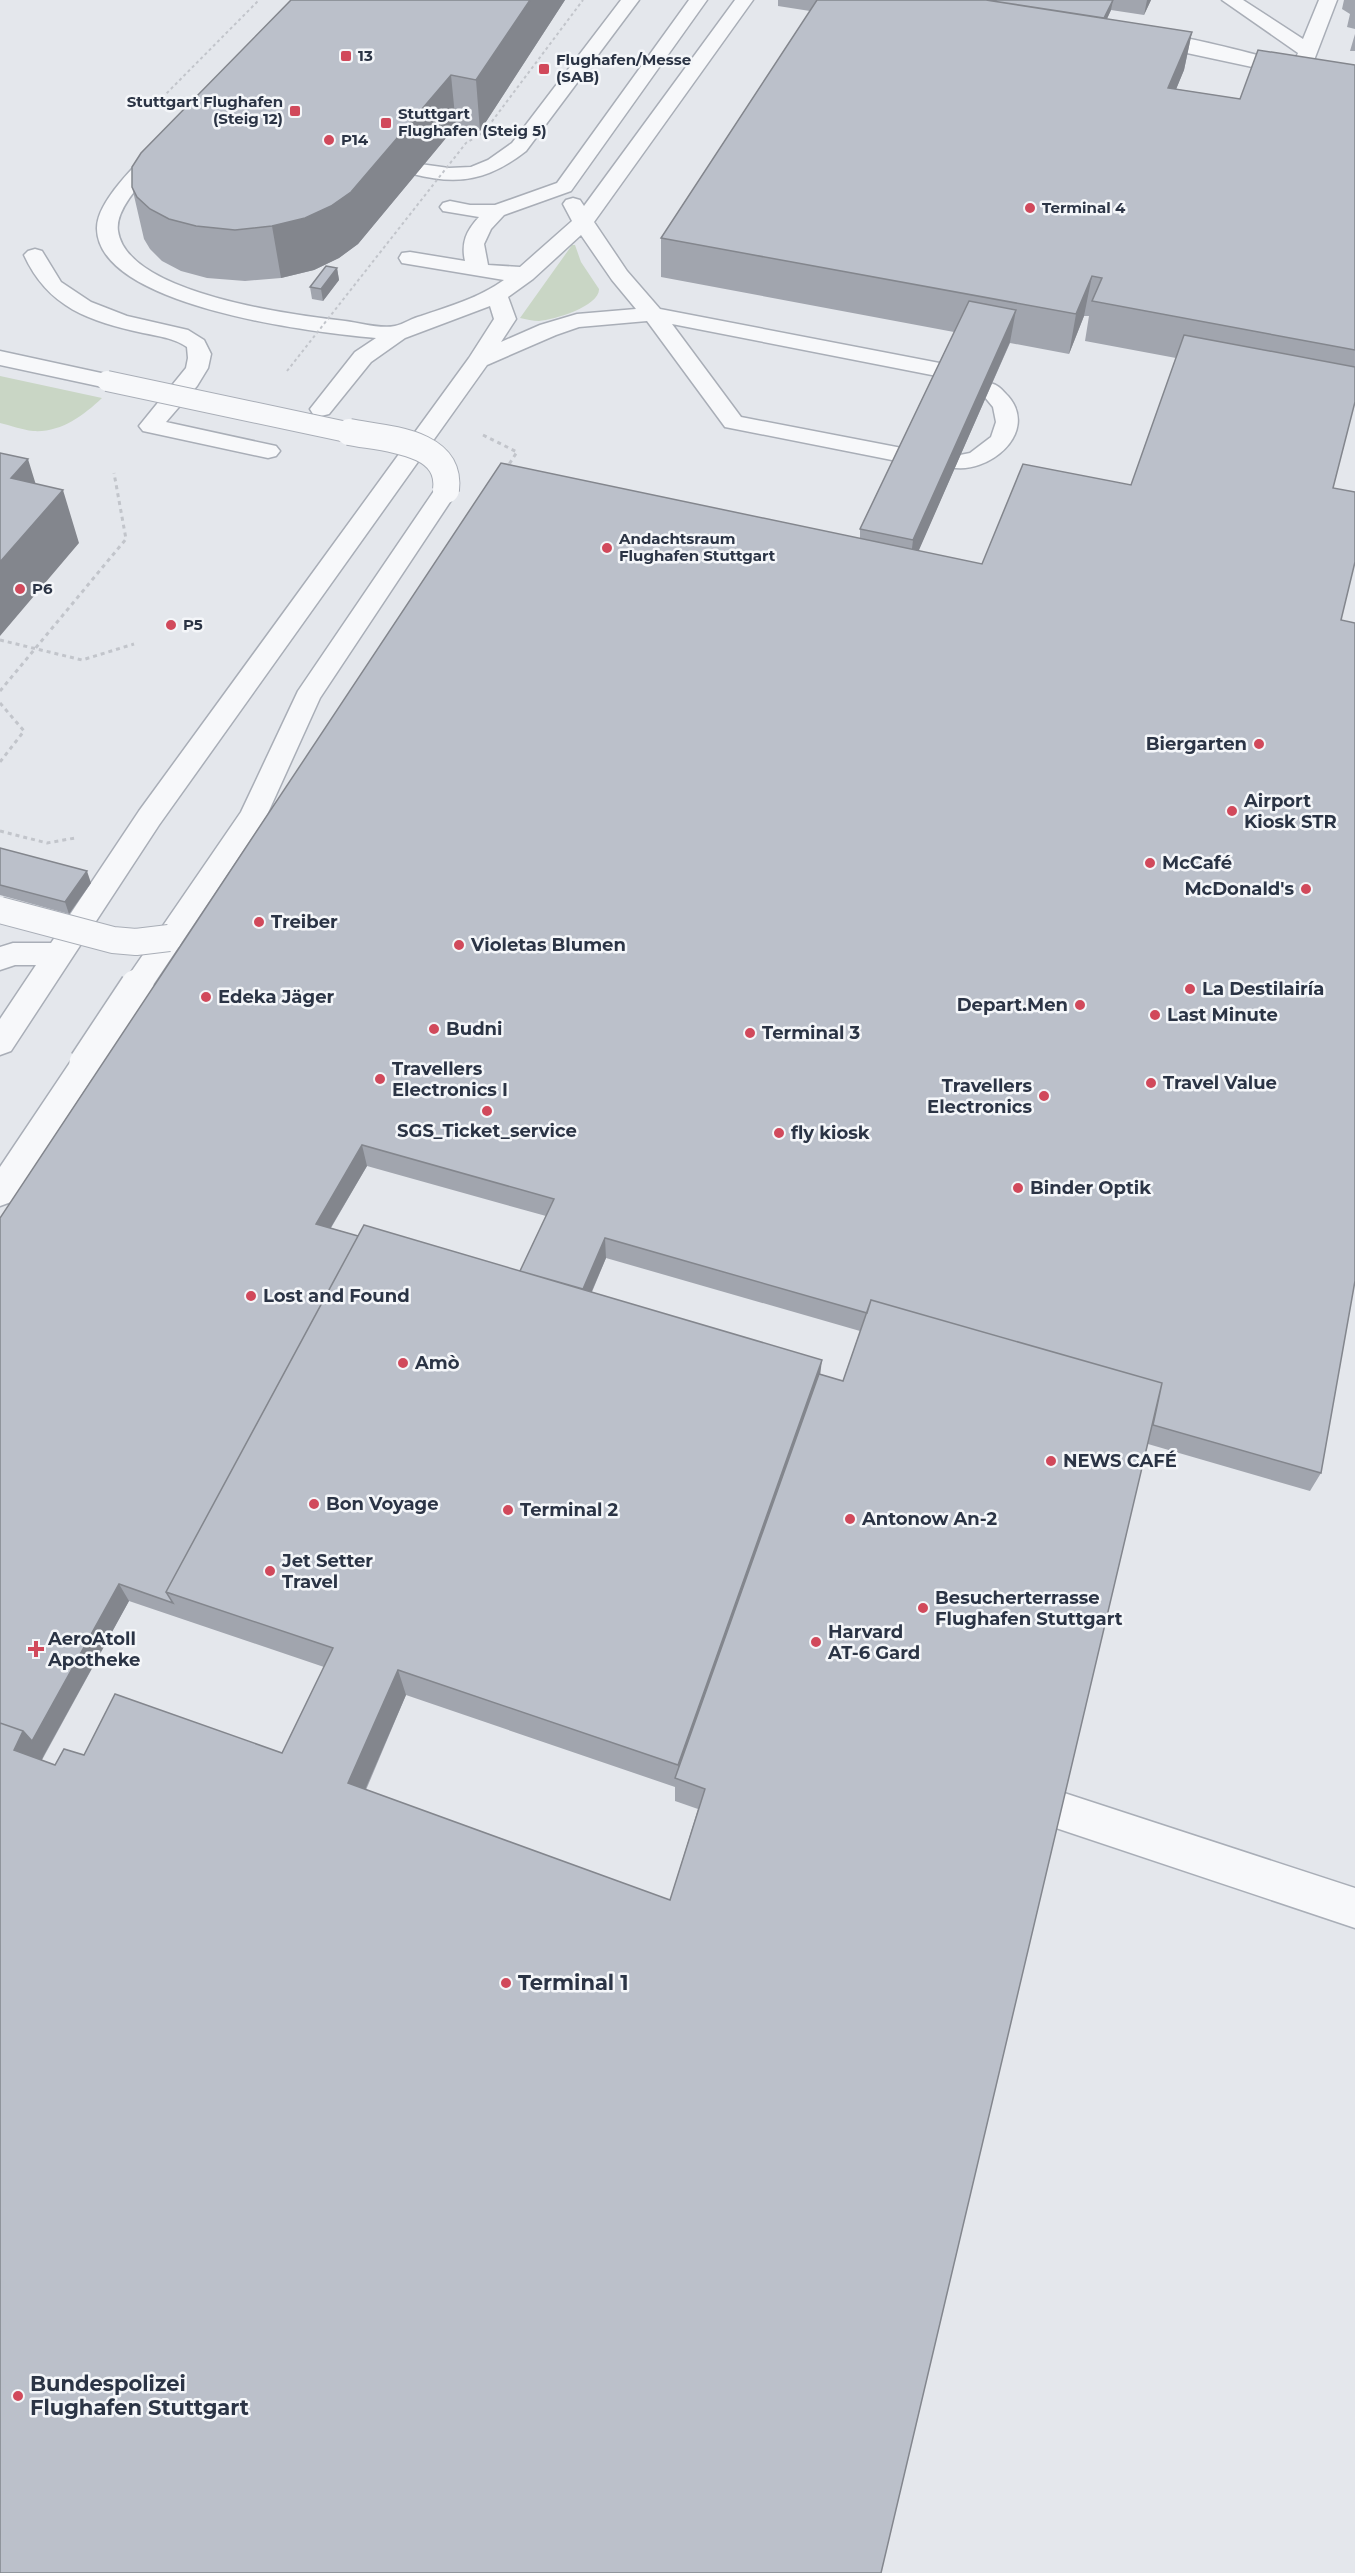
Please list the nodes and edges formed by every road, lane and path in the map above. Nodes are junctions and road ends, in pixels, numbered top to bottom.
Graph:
1 (583, 0) edge
2 (630, 0) edge
3 (698, 0) edge
4 (744, 0) edge
5 (1231, 0) edge
6 (1328, 0) edge
7 (1124, 34) edge
8 (1308, 51) junction
9 (1300, 74) junction
10 (1355, 83) edge
11 (159, 101) dead end
12 (195, 108) joint
13 (420, 170) edge
14 (564, 188) junction
15 (450, 207) dead end
16 (497, 211) junction
17 (583, 222) junction
18 (35, 255) dead end
19 (410, 258) dead end
20 (479, 270) junction
21 (525, 274) junction
22 (498, 295) junction
23 (653, 314) junction
24 (397, 333) junction
25 (5, 348) edge
26 (479, 360) junction
27 (947, 371) edge
28 (284, 374) dead end
29 (990, 390) edge
30 (321, 409) dead end
31 (268, 451) dead end
32 (907, 456) edge
33 (958, 462) edge
34 (114, 473) dead end
35 (0, 640) edge
36 (134, 644) dead end
37 (35, 649) junction
38 (0, 692) edge
39 (0, 703) edge
40 (0, 762) edge
41 (0, 910) edge
42 (170, 938) junction
43 (60, 954) junction
44 (0, 959) edge
45 (0, 1043) edge
46 (0, 1193) edge
47 (1055, 1809) edge
48 (1355, 1908) edge

1 - 28 path, bridge
2 - 13 street
3 - 14 street
4 - 17 street
5 - 8 street
6 - 8 street
7 - 9 street
8 - 9 street
9 - 10 street
11 - 12 path
12 - 24 street
14 - 16 street
14 - 17 street
15 - 16 street
16 - 20 street
17 - 21 street
17 - 23 street
18 - 31 street
19 - 20 street
20 - 21 street
21 - 22 street
22 - 24 street
22 - 26 street
23 - 26 street
23 - 27 street
23 - 32 street
24 - 30 street
25 - 42 street, bridge
26 - 43 street
29 - 33 street
34 - 37 path
35 - 37 path
36 - 37 path
37 - 38 path
39 - 40 path
41 - 42 street, bridge
42 - 46 street, bridge
43 - 44 street
43 - 45 street
47 - 48 street

